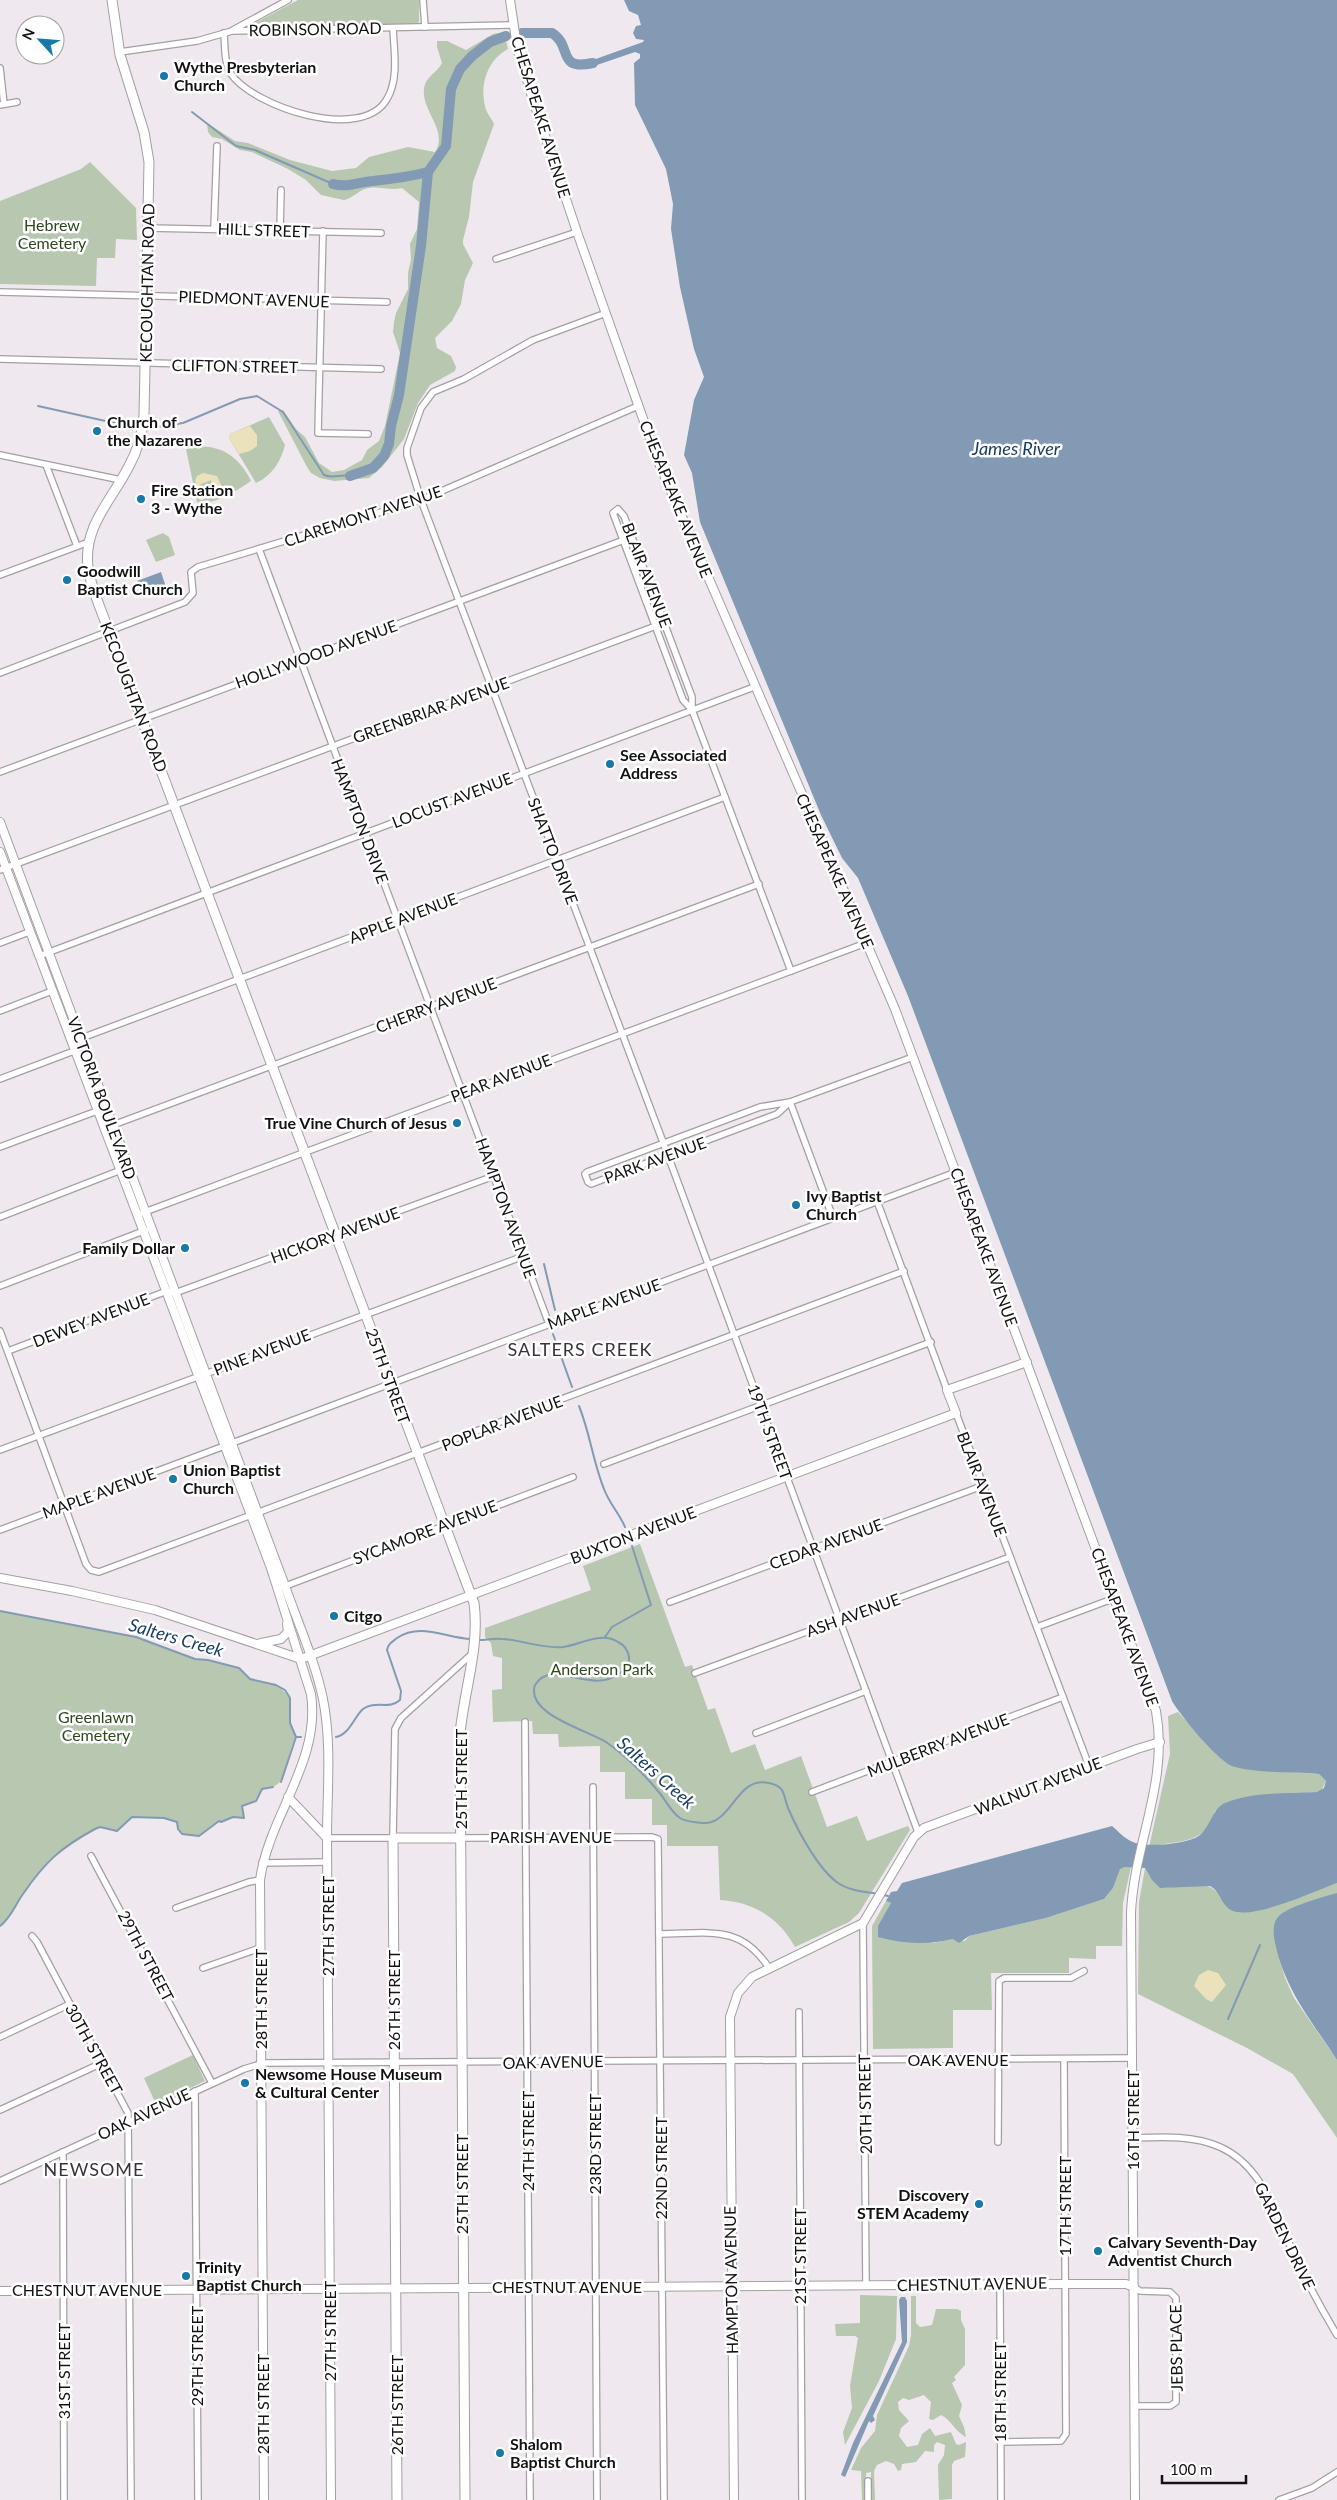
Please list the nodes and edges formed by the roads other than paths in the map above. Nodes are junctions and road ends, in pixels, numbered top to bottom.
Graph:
1 (112, 0) edge
2 (288, 0) edge
3 (423, 0) edge
4 (510, 0) edge
5 (512, 25) junction
6 (425, 27) junction
7 (394, 28) junction
8 (232, 31) junction
9 (224, 33) junction
10 (120, 52) junction
11 (0, 68) edge
12 (17, 102) dead end
13 (2, 104) edge
14 (217, 146) dead end
15 (281, 190) dead end
16 (148, 228) junction
17 (214, 228) junction
18 (280, 230) junction
19 (323, 232) junction
20 (576, 232) junction
21 (381, 233) dead end
22 (496, 259) dead end
23 (0, 292) edge
24 (147, 295) junction
25 (320, 301) junction
26 (387, 302) dead end
27 (606, 313) junction
28 (0, 359) edge
29 (145, 364) junction
30 (319, 367) junction
31 (381, 369) dead end
32 (638, 406) junction
33 (368, 434) dead end
34 (0, 455) edge
35 (46, 465) junction
36 (121, 480) junction
37 (421, 500) junction
38 (632, 537) junction
39 (623, 540) junction
40 (89, 542) junction
41 (77, 546) junction
42 (259, 549) junction
43 (0, 575) edge
44 (459, 601) junction
45 (664, 622) junction
46 (656, 625) junction
47 (110, 632) junction
48 (299, 660) junction
49 (0, 673) edge
50 (754, 687) junction
51 (491, 688) junction
52 (692, 710) junction
53 (142, 719) junction
54 (332, 746) junction
55 (0, 772) edge
56 (523, 774) junction
57 (725, 796) junction
58 (175, 806) junction
59 (0, 822) edge
60 (365, 833) junction
61 (0, 852) edge
62 (556, 860) junction
63 (16, 865) junction
64 (3, 869) edge
65 (759, 884) junction
66 (208, 893) junction
67 (398, 921) junction
68 (29, 932) junction
69 (0, 943) edge
70 (866, 943) junction
71 (590, 947) junction
72 (48, 952) junction
73 (39, 956) junction
74 (792, 971) junction
75 (240, 979) junction
76 (52, 991) junction
77 (431, 1008) junction
78 (0, 1011) edge
79 (620, 1033) junction
80 (81, 1039) junction
81 (74, 1051) junction
82 (913, 1057) junction
83 (272, 1066) junction
84 (0, 1079) edge
85 (462, 1092) junction
86 (282, 1093) joint
87 (790, 1102) junction
88 (97, 1111) junction
89 (719, 1122) junction
90 (113, 1125) junction
91 (726, 1134) junction
92 (663, 1142) junction
93 (0, 1147) edge
94 (304, 1152) junction
95 (668, 1156) junction
96 (121, 1170) junction
97 (956, 1172) junction
98 (494, 1176) junction
99 (877, 1201) junction
100 (141, 1214) junction
101 (0, 1217) edge
102 (833, 1218) junction
103 (147, 1230) junction
104 (335, 1235) junction
105 (524, 1256) junction
106 (708, 1265) junction
107 (904, 1271) junction
108 (0, 1286) edge
109 (171, 1292) junction
110 (365, 1314) junction
111 (549, 1324) junction
112 (0, 1331) edge
113 (734, 1336) junction
114 (931, 1342) junction
115 (8, 1351) junction
116 (1027, 1362) junction
117 (202, 1375) junction
118 (390, 1383) junction
119 (948, 1390) junction
120 (761, 1407) junction
121 (956, 1414) junction
122 (39, 1435) junction
123 (228, 1445) junction
124 (0, 1450) edge
125 (418, 1455) junction
126 (604, 1464) dead end
127 (573, 1477) dead end
128 (786, 1477) junction
129 (982, 1486) junction
130 (65, 1506) junction
131 (255, 1515) junction
132 (444, 1525) junction
133 (0, 1530) edge
134 (813, 1548) junction
135 (1010, 1557) junction
136 (0, 1578) edge
137 (281, 1588) junction
138 (471, 1596) junction
139 (1115, 1598) junction
140 (670, 1602) dead end
141 (287, 1620) junction
142 (840, 1620) junction
143 (1037, 1627) junction
144 (259, 1644) junction
145 (473, 1650) junction
146 (310, 1656) junction
147 (301, 1658) junction
148 (695, 1673) dead end
149 (866, 1691) junction
150 (1064, 1697) junction
151 (525, 1722) dead end
152 (756, 1733) dead end
153 (1160, 1742) junction
154 (893, 1762) junction
155 (1089, 1766) junction
156 (593, 1787) dead end
157 (812, 1792) dead end
158 (288, 1797) junction
159 (918, 1832) junction
160 (593, 1836) junction
161 (527, 1837) junction
162 (655, 1837) joint
163 (327, 1838) junction
164 (393, 1838) junction
165 (460, 1838) junction
166 (91, 1856) dead end
167 (327, 1862) junction
168 (262, 1863) junction
169 (260, 1880) junction
170 (176, 1908) dead end
171 (863, 1923) junction
172 (659, 1934) junction
173 (32, 1936) dead end
174 (260, 1948) junction
175 (203, 1968) dead end
176 (769, 1968) junction
177 (1084, 1971) dead end
178 (70, 2004) junction
179 (799, 2012) dead end
180 (0, 2037) edge
181 (1132, 2058) junction
182 (998, 2059) junction
183 (1064, 2059) junction
184 (730, 2060) junction
185 (798, 2060) junction
186 (864, 2060) junction
187 (594, 2061) junction
188 (661, 2061) junction
189 (528, 2062) junction
190 (102, 2063) junction
191 (328, 2063) junction
192 (394, 2063) junction
193 (461, 2063) junction
194 (261, 2064) junction
195 (212, 2083) junction
196 (195, 2091) junction
197 (0, 2110) edge
198 (129, 2121) junction
199 (1133, 2138) junction
200 (998, 2142) dead end
201 (63, 2152) junction
202 (0, 2181) edge
203 (1000, 2284) junction
204 (1066, 2284) junction
205 (800, 2285) junction
206 (866, 2285) junction
207 (731, 2286) junction
208 (596, 2287) junction
209 (662, 2287) junction
210 (1134, 2287) junction
211 (396, 2288) junction
212 (463, 2288) junction
213 (529, 2288) junction
214 (263, 2289) junction
215 (329, 2289) junction
216 (64, 2290) junction
217 (130, 2290) junction
218 (196, 2290) junction
219 (0, 2291) edge
220 (1337, 2334) edge
221 (1135, 2406) junction
222 (1001, 2442) junction
223 (1337, 2472) edge
224 (868, 2481) dead end
225 (64, 2500) edge
226 (131, 2500) edge
227 (198, 2500) edge
228 (264, 2500) edge
229 (331, 2500) edge
230 (397, 2500) edge
231 (465, 2500) edge
232 (530, 2500) edge
233 (597, 2500) edge
234 (664, 2500) edge
235 (734, 2500) edge
236 (802, 2500) edge
237 (868, 2500) edge
238 (1001, 2500) edge
239 (1135, 2500) edge
240 (1279, 2500) edge

1 - 10 main road, KECOUGHTAN ROAD
2 - 8 street
3 - 6 street
4 - 5 main road, CHESAPEAKE AVENUE
5 - 6 street, ROBINSON ROAD
5 - 20 main road, CHESAPEAKE AVENUE
6 - 7 street, ROBINSON ROAD
7 - 8 street, ROBINSON ROAD
7 - 9 street
8 - 9 street, ROBINSON ROAD
9 - 10 street, ROBINSON ROAD
10 - 16 main road, KECOUGHTAN ROAD
11 - 13 street
12 - 13 street
14 - 17 street
15 - 18 street
16 - 17 street, HILL STREET
16 - 24 main road, KECOUGHTAN ROAD
17 - 18 street, HILL STREET
18 - 19 street, HILL STREET
19 - 21 street, HILL STREET
19 - 25 street
20 - 22 street
20 - 27 main road, CHESAPEAKE AVENUE
23 - 24 street, PIEDMONT AVENUE
24 - 25 street, PIEDMONT AVENUE
24 - 29 main road, KECOUGHTAN ROAD
25 - 26 street, PIEDMONT AVENUE
25 - 30 street
27 - 32 main road, CHESAPEAKE AVENUE
27 - 37 street, SHATTO DRIVE
28 - 29 street, CLIFTON STREET
29 - 30 street, CLIFTON STREET
29 - 36 main road, KECOUGHTAN ROAD
30 - 31 street, CLIFTON STREET
30 - 33 street
32 - 37 street, CLAREMONT AVENUE
32 - 50 main road, CHESAPEAKE AVENUE
34 - 35 street
35 - 36 street
35 - 41 street
36 - 40 main road, KECOUGHTAN ROAD
37 - 42 street, CLAREMONT AVENUE
37 - 44 street, SHATTO DRIVE
38 - 39 street, HOLLYWOOD AVENUE
38 - 39 street, BLAIR AVENUE
38 - 45 street, BLAIR AVENUE
39 - 44 street, HOLLYWOOD AVENUE
39 - 46 street, BLAIR AVENUE
40 - 41 street
40 - 47 main road, KECOUGHTAN ROAD
41 - 43 street
42 - 47 street, CLAREMONT AVENUE
42 - 48 street, HAMPTON DRIVE
44 - 48 street, HOLLYWOOD AVENUE
44 - 51 street, SHATTO DRIVE
45 - 46 street, GREENBRIAR AVENUE
45 - 52 street, BLAIR AVENUE
46 - 51 street, GREENBRIAR AVENUE
46 - 52 street, BLAIR AVENUE
47 - 49 street
47 - 53 main road, KECOUGHTAN ROAD
48 - 53 street, HOLLYWOOD AVENUE
48 - 54 street, HAMPTON DRIVE
50 - 52 street, LOCUST AVENUE
50 - 70 main road, CHESAPEAKE AVENUE
51 - 54 street, GREENBRIAR AVENUE
51 - 56 street, SHATTO DRIVE
52 - 56 street, LOCUST AVENUE
52 - 57 street, BLAIR AVENUE
53 - 55 street, HOLLYWOOD AVENUE
53 - 58 main road, KECOUGHTAN ROAD
54 - 58 street, GREENBRIAR AVENUE
54 - 60 street, HAMPTON DRIVE
56 - 60 street, LOCUST AVENUE
56 - 62 street, SHATTO DRIVE
57 - 62 street, APPLE AVENUE
57 - 65 street, BLAIR AVENUE
58 - 63 street, GREENBRIAR AVENUE
58 - 66 main road, KECOUGHTAN ROAD
59 - 63 main road, VICTORIA BOULEVARD
60 - 66 street, LOCUST AVENUE
60 - 67 street, HAMPTON DRIVE
61 - 64 main road, VICTORIA BOULEVARD
62 - 67 street, APPLE AVENUE
62 - 71 street, SHATTO DRIVE
63 - 64 street, GREENBRIAR AVENUE
63 - 72 main road, VICTORIA BOULEVARD
64 - 68 main road, VICTORIA BOULEVARD
65 - 71 street, CHERRY AVENUE
65 - 74 street, BLAIR AVENUE
66 - 72 street, LOCUST AVENUE
66 - 75 main road, KECOUGHTAN ROAD
67 - 75 street, APPLE AVENUE
67 - 77 street, HAMPTON DRIVE
68 - 69 street
68 - 73 main road, VICTORIA BOULEVARD
70 - 74 street, PEAR AVENUE
70 - 82 main road, CHESAPEAKE AVENUE
71 - 77 street, CHERRY AVENUE
71 - 79 street, SHATTO DRIVE
72 - 73 street, LOCUST AVENUE
72 - 80 main road, VICTORIA BOULEVARD
73 - 76 main road, VICTORIA BOULEVARD
74 - 79 street, PEAR AVENUE
75 - 80 street, APPLE AVENUE
75 - 83 main road, KECOUGHTAN ROAD
76 - 78 street
76 - 81 main road, VICTORIA BOULEVARD
77 - 83 street, CHERRY AVENUE
77 - 85 street, HAMPTON DRIVE
79 - 85 street, PEAR AVENUE
79 - 92 street, 19TH STREET
80 - 81 street
80 - 90 main road, VICTORIA BOULEVARD
81 - 84 street
81 - 88 main road, VICTORIA BOULEVARD
82 - 87 street, PARK AVENUE
82 - 97 main road, CHESAPEAKE AVENUE
83 - 86 main road, KECOUGHTAN ROAD
83 - 90 street, CHERRY AVENUE
85 - 94 street, PEAR AVENUE
85 - 98 street, HAMPTON AVENUE
86 - 94 main road, 25TH STREET
87 - 89 street, PARK AVENUE
87 - 91 street, PARK AVENUE
87 - 102 street
88 - 93 street
88 - 96 main road, VICTORIA BOULEVARD
89 - 91 street, PARK AVENUE
89 - 92 street, PARK AVENUE
90 - 100 main road, VICTORIA BOULEVARD
91 - 95 street, PARK AVENUE
92 - 95 street, 19TH STREET
92 - 95 street, PARK AVENUE
94 - 100 street, PEAR AVENUE
94 - 104 main road, 25TH STREET
95 - 106 street, 19TH STREET
96 - 100 main road, VICTORIA BOULEVARD
96 - 101 street
97 - 99 street, MAPLE AVENUE
97 - 116 main road, CHESAPEAKE AVENUE
98 - 104 street, HICKORY AVENUE
98 - 105 street, HAMPTON AVENUE
99 - 102 street, MAPLE AVENUE
99 - 107 street, BLAIR AVENUE
100 - 103 main road, VICTORIA BOULEVARD
102 - 106 street, MAPLE AVENUE
103 - 108 street
103 - 109 main road, VICTORIA BOULEVARD
104 - 109 street, HICKORY AVENUE
104 - 110 main road, 25TH STREET
105 - 110 street, PINE AVENUE
105 - 111 street, HAMPTON AVENUE
106 - 111 street, MAPLE AVENUE
106 - 113 street, 19TH STREET
107 - 113 street, POPLAR AVENUE
107 - 114 street, BLAIR AVENUE
109 - 115 street, DEWEY AVENUE
109 - 117 main road, VICTORIA BOULEVARD
110 - 117 street, PINE AVENUE
110 - 118 main road, 25TH STREET
111 - 118 street, MAPLE AVENUE
112 - 115 street
113 - 120 street, 19TH STREET
113 - 125 street, POPLAR AVENUE
114 - 119 street, BLAIR AVENUE
114 - 120 street
115 - 122 street
116 - 119 main road
116 - 139 main road, CHESAPEAKE AVENUE
117 - 122 street, PINE AVENUE
117 - 123 main road, 27TH STREET
118 - 123 street, MAPLE AVENUE
118 - 125 main road, 25TH STREET
119 - 121 main road, BLAIR AVENUE
120 - 126 street
120 - 128 street, 19TH STREET
121 - 128 main road, BUXTON AVENUE
121 - 129 street, BLAIR AVENUE
122 - 124 street, PINE AVENUE
122 - 130 street
123 - 130 street, MAPLE AVENUE
123 - 131 main road, 27TH STREET
125 - 131 street, POPLAR AVENUE
125 - 132 main road, 25TH STREET
127 - 132 street, SYCAMORE AVENUE
128 - 134 street, 19TH STREET
128 - 138 main road, BUXTON AVENUE
129 - 134 street, CEDAR AVENUE
129 - 135 street, BLAIR AVENUE
130 - 131 street, POPLAR AVENUE
130 - 133 street, MAPLE AVENUE
131 - 137 main road, 27TH STREET
132 - 137 street, SYCAMORE AVENUE
132 - 138 main road, 25TH STREET
134 - 140 street, CEDAR AVENUE
134 - 142 street, 19TH STREET
135 - 142 street, ASH AVENUE
135 - 143 street, BLAIR AVENUE
136 - 144 main road
137 - 141 main road, 27TH STREET
137 - 146 main road, 27TH STREET
138 - 145 main road, 25TH STREET
138 - 146 main road, BUXTON AVENUE
139 - 143 street
139 - 153 main road, CHESAPEAKE AVENUE
141 - 144 main road
141 - 147 main road, 27TH STREET
142 - 148 street, ASH AVENUE
142 - 149 street, 19TH STREET
143 - 150 street, BLAIR AVENUE
144 - 147 main road
145 - 164 street, 26TH STREET
145 - 165 main road, 25TH STREET
146 - 147 main road, BUXTON AVENUE
146 - 163 main road, 27TH STREET
147 - 158 main road, 28TH STREET
149 - 152 street
149 - 154 street, 19TH STREET
150 - 154 street, MULBERRY AVENUE
150 - 155 street, BLAIR AVENUE
151 - 161 street, 24TH STREET
153 - 155 main road, WALNUT AVENUE
153 - 181 main road, 16TH STREET
154 - 157 street, MULBERRY AVENUE
154 - 159 street, 19TH STREET
155 - 159 main road, WALNUT AVENUE
156 - 160 street, 23RD STREET
158 - 163 main road
158 - 168 main road, 28TH STREET
159 - 171 main road
160 - 161 street, PARISH AVENUE
160 - 162 street, PARISH AVENUE
160 - 187 street, 23RD STREET
161 - 165 street, PARISH AVENUE
161 - 189 street, 24TH STREET
162 - 172 street, 22ND STREET
163 - 164 street, PARISH AVENUE
163 - 167 main road, 27TH STREET
164 - 165 main road, PARISH AVENUE
164 - 192 main road, 26TH STREET
165 - 193 main road, 25TH STREET
166 - 195 street, 29TH STREET
167 - 168 street
167 - 191 main road, 27TH STREET
168 - 169 main road, 28TH STREET
169 - 170 street
169 - 174 main road, 28TH STREET
171 - 176 main road
171 - 186 street, 20TH STREET
172 - 176 street
172 - 188 street, 22ND STREET
173 - 178 street, 30TH STREET
174 - 175 street
174 - 194 main road, 28TH STREET
176 - 184 main road
177 - 182 street
178 - 180 street
178 - 190 street, 30TH STREET
179 - 185 street, 21ST STREET
181 - 183 street, OAK AVENUE
181 - 199 main road, 16TH STREET
182 - 183 street, OAK AVENUE
182 - 186 street, OAK AVENUE
182 - 200 street
183 - 204 street, 17TH STREET
184 - 185 street, OAK AVENUE
184 - 188 street, OAK AVENUE
184 - 207 main road, HAMPTON AVENUE
185 - 186 street, OAK AVENUE
185 - 205 street, 21ST STREET
186 - 206 street, 20TH STREET
187 - 188 street, OAK AVENUE
187 - 189 street, OAK AVENUE
187 - 208 street, 23RD STREET
188 - 209 street, 22ND STREET
189 - 193 street, OAK AVENUE
189 - 213 street, 24TH STREET
190 - 197 street
190 - 198 street, 30TH STREET
191 - 192 street, OAK AVENUE
191 - 194 street, OAK AVENUE
191 - 215 main road, 27TH STREET
192 - 193 street, OAK AVENUE
192 - 211 main road, 26TH STREET
193 - 212 main road, 25TH STREET
194 - 195 street, OAK AVENUE
194 - 214 main road, 28TH STREET
195 - 196 street, OAK AVENUE
196 - 198 street, OAK AVENUE
196 - 218 street, 29TH STREET
198 - 201 street, OAK AVENUE
198 - 217 street, 30TH STREET
199 - 210 main road, 16TH STREET
199 - 220 street, GARDEN DRIVE
201 - 202 street, OAK AVENUE
201 - 216 street, 31ST STREET
203 - 204 main road, CHESTNUT AVENUE
203 - 206 main road, CHESTNUT AVENUE
203 - 222 street, 18TH STREET
204 - 210 main road, CHESTNUT AVENUE
204 - 222 street, 17TH STREET
205 - 206 main road, CHESTNUT AVENUE
205 - 207 main road, CHESTNUT AVENUE
205 - 236 street, 21ST STREET
207 - 209 main road, CHESTNUT AVENUE
207 - 235 main road, HAMPTON AVENUE
208 - 209 main road, CHESTNUT AVENUE
208 - 213 main road, CHESTNUT AVENUE
208 - 233 street, 23RD STREET
209 - 234 street, 22ND STREET
210 - 221 main road, 16TH STREET
210 - 221 street, JEBS PLACE
211 - 212 main road, CHESTNUT AVENUE
211 - 215 main road, CHESTNUT AVENUE
211 - 230 main road, 26TH STREET
212 - 213 main road, CHESTNUT AVENUE
212 - 231 main road, 25TH STREET
213 - 232 street, 24TH STREET
214 - 215 main road, CHESTNUT AVENUE
214 - 218 main road, CHESTNUT AVENUE
214 - 228 main road, 28TH STREET
215 - 229 main road, 27TH STREET
216 - 217 main road, CHESTNUT AVENUE
216 - 219 main road, CHESTNUT AVENUE
216 - 225 street, 31ST STREET
217 - 218 main road, CHESTNUT AVENUE
217 - 226 street, 30TH STREET
218 - 227 street, 29TH STREET
221 - 239 main road, 16TH STREET
222 - 238 street, 18TH STREET
223 - 240 street
224 - 237 street

